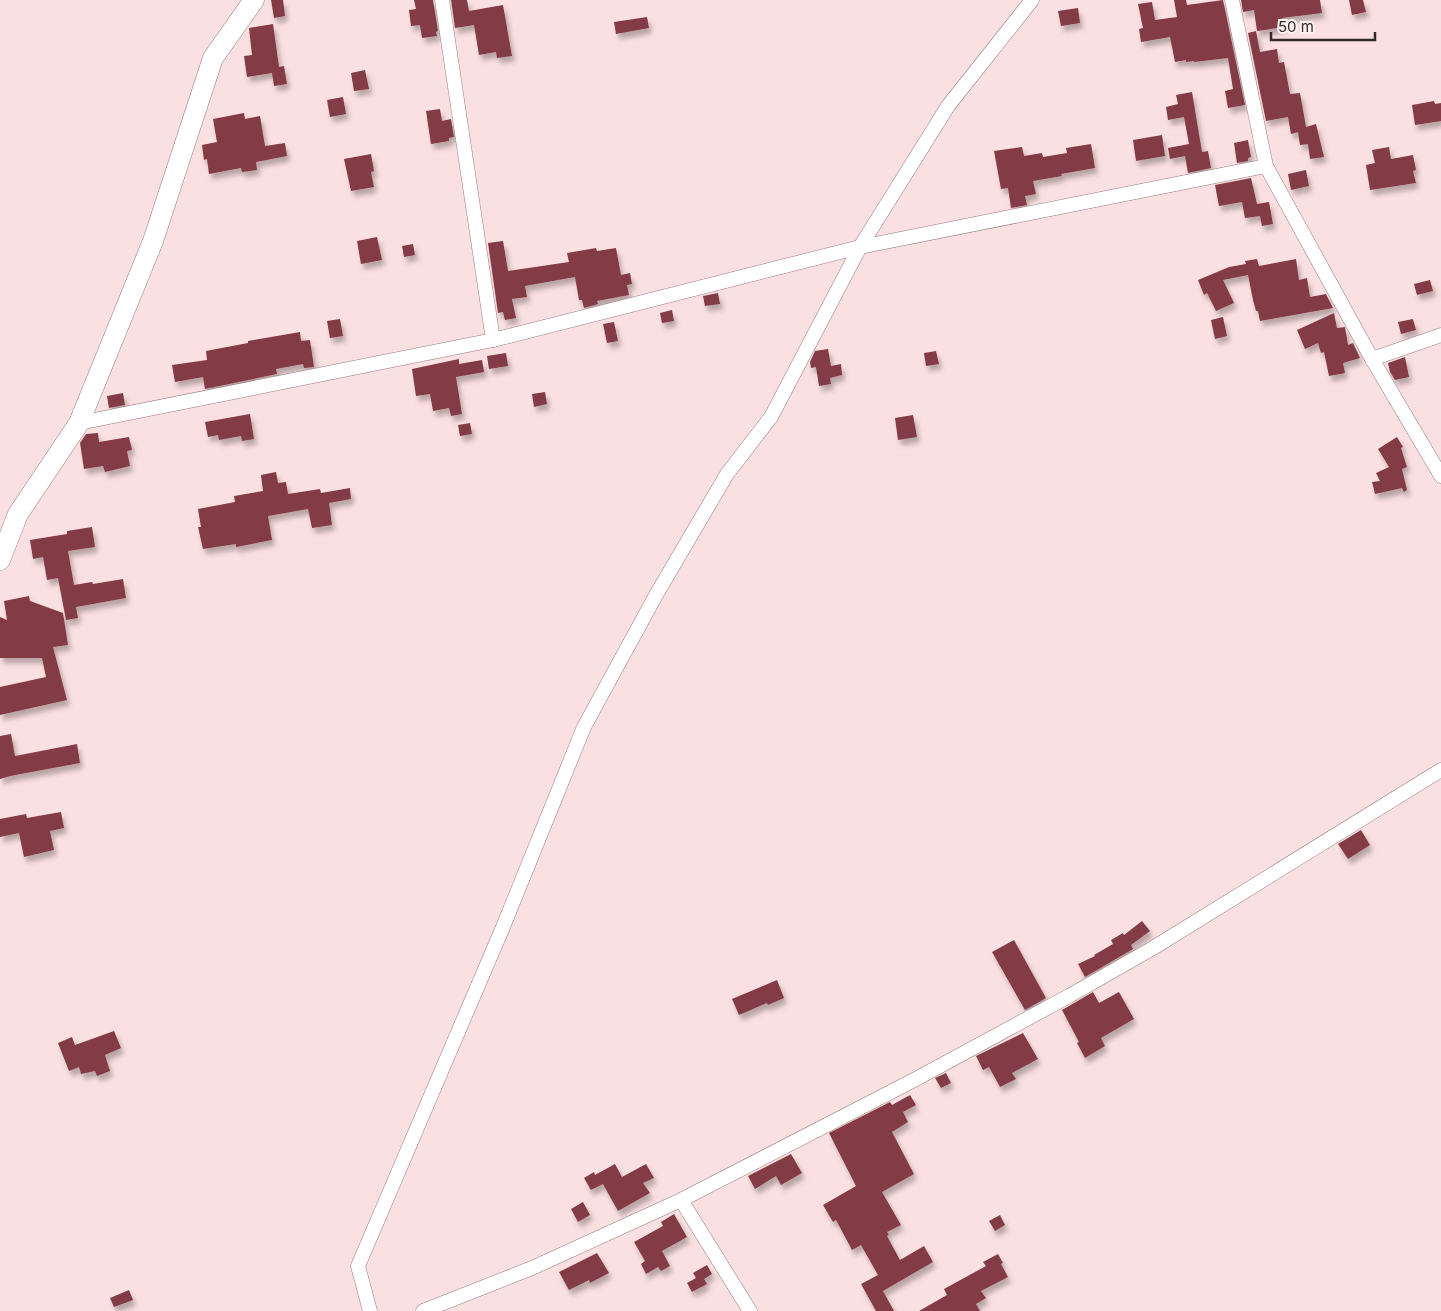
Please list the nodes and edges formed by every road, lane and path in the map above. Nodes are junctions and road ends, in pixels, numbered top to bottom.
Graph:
1 (254, 0) edge
2 (442, 0) edge
3 (1032, 0) edge
4 (1232, 0) edge
5 (1266, 166) junction
6 (860, 247) junction
7 (1441, 335) edge
8 (493, 340) junction
9 (1372, 359) junction
10 (79, 423) junction
11 (1441, 476) edge
12 (0, 560) edge
13 (1441, 770) edge
14 (681, 1200) junction
15 (370, 1311) edge
16 (423, 1311) edge
17 (750, 1311) edge

1 - 10 street
2 - 8 street
3 - 6 street
4 - 5 street
5 - 6 street
5 - 9 street
6 - 8 street
6 - 15 street
7 - 9 street
8 - 10 street
9 - 11 street
10 - 12 street
13 - 14 street
14 - 16 street
14 - 17 street

